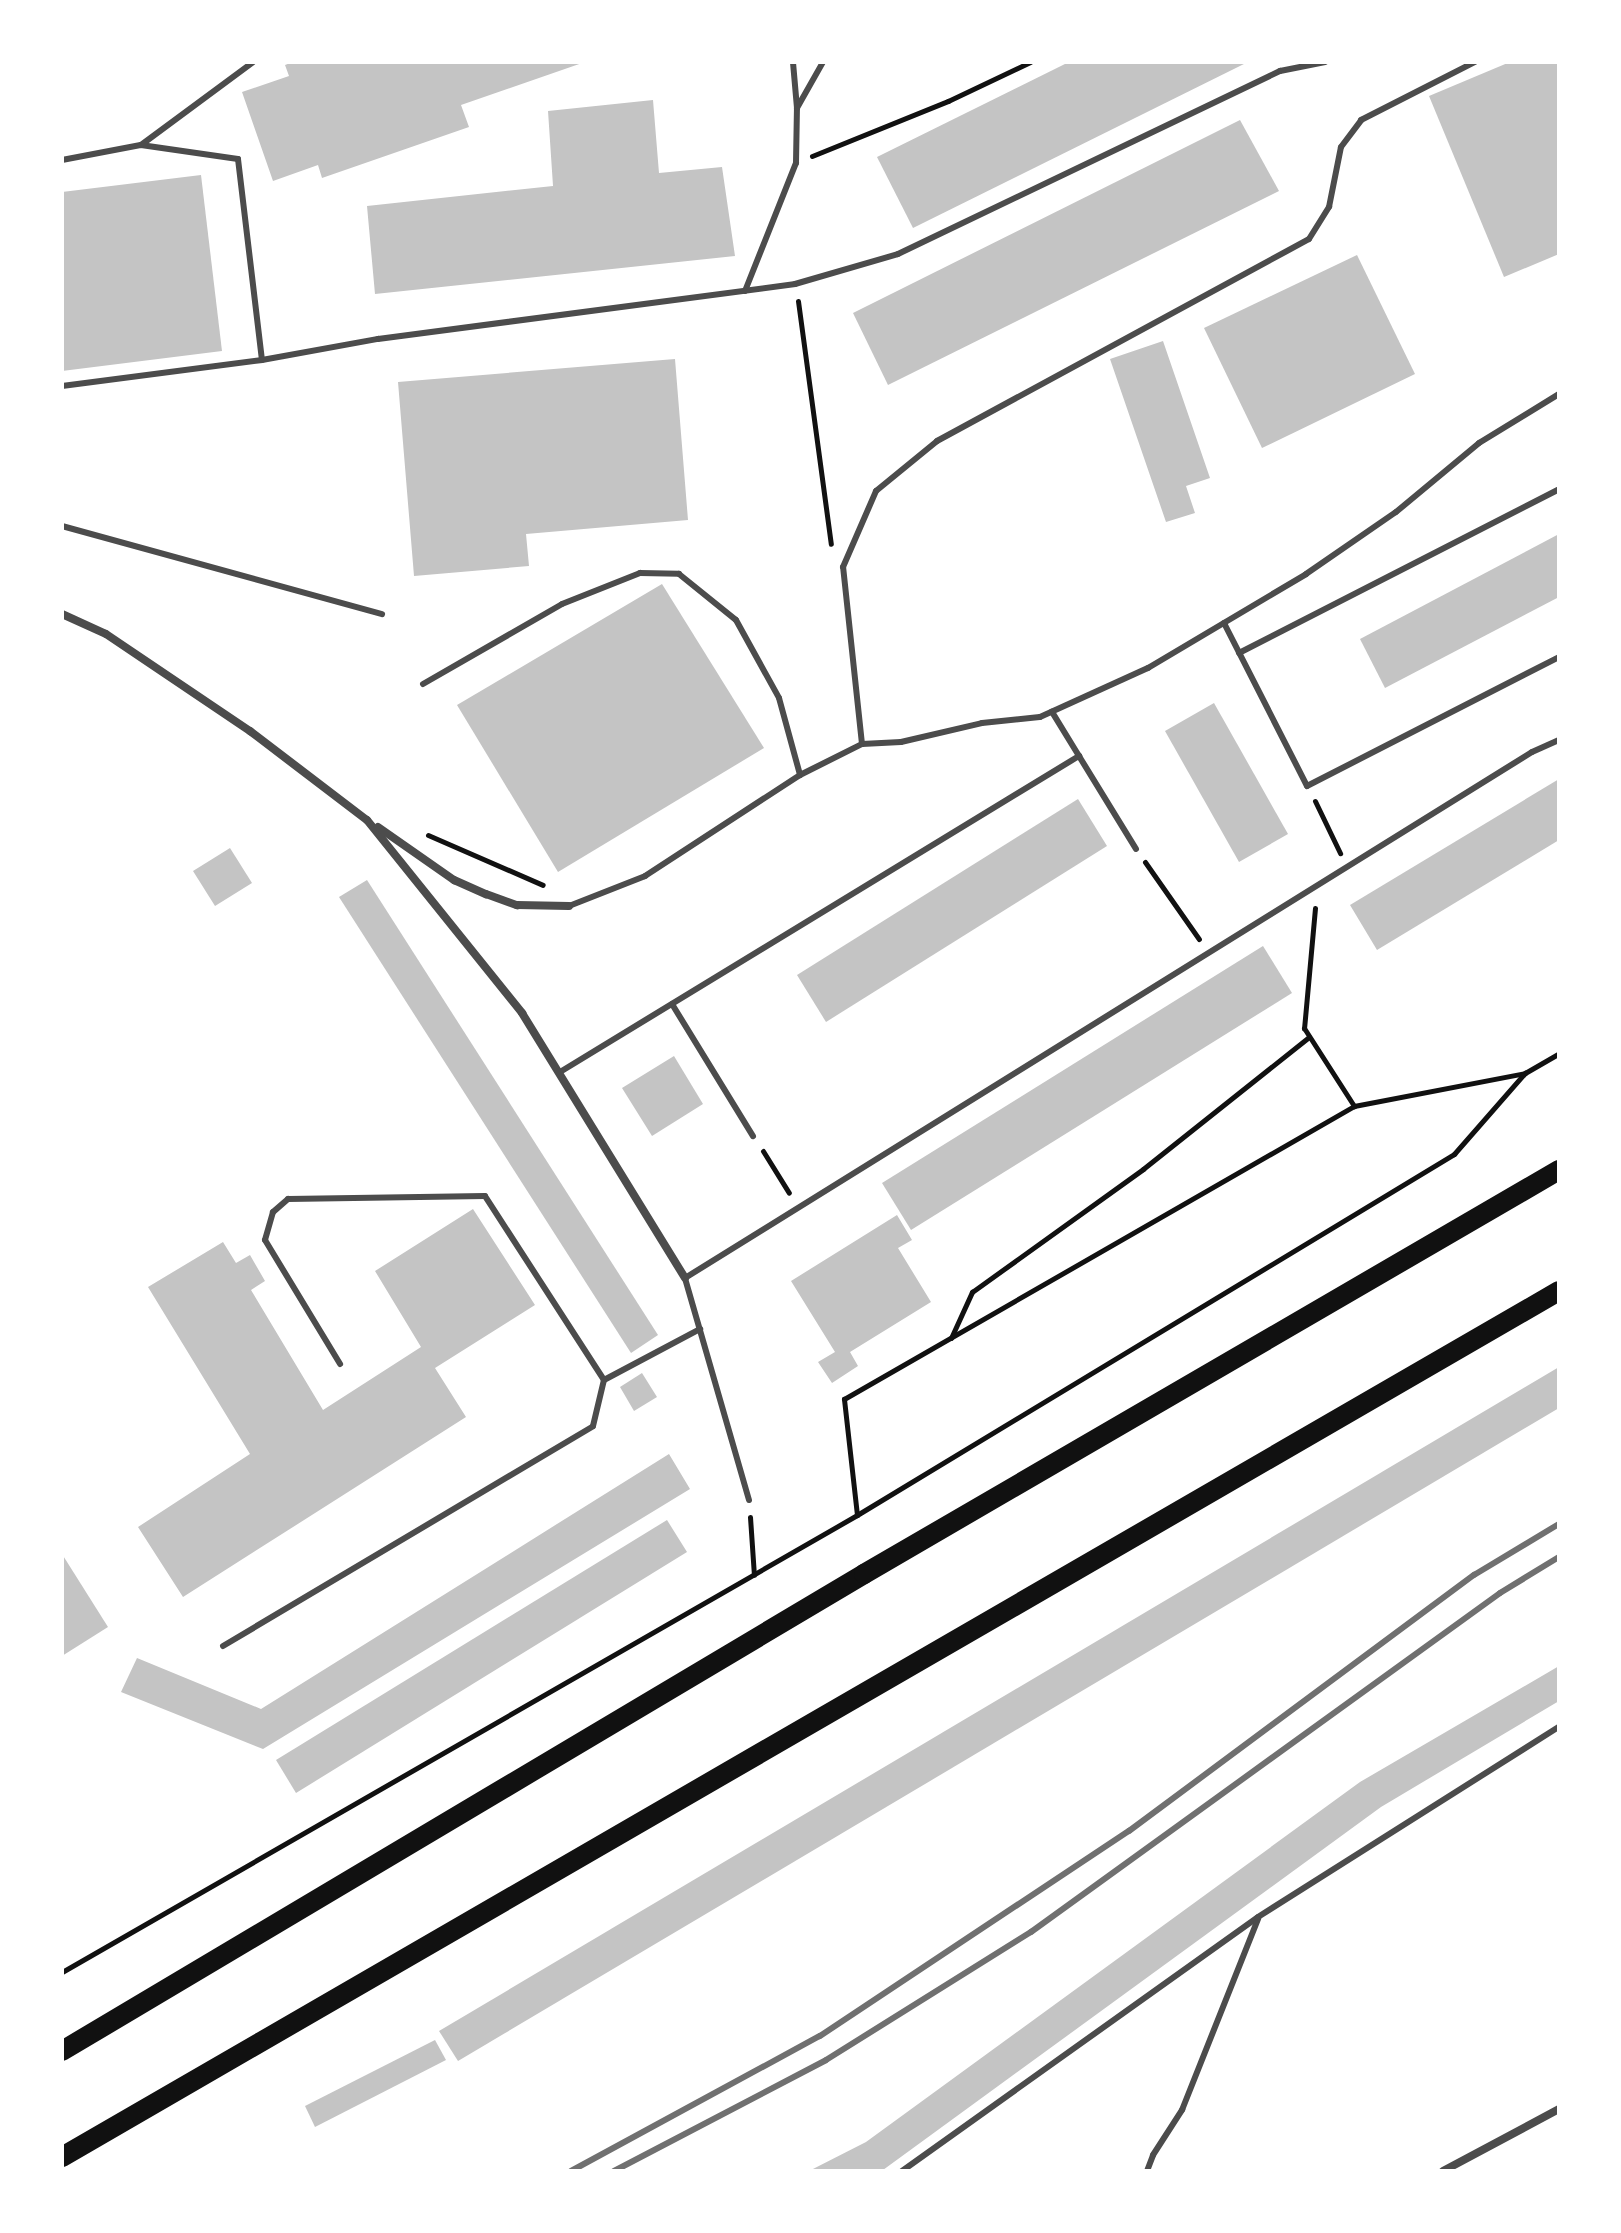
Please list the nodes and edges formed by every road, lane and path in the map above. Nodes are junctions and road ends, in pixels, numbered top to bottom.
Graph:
1 (253, 62) edge
2 (793, 62) edge
3 (823, 62) edge
4 (1030, 62) edge
5 (1325, 62) edge
6 (1475, 62) edge
7 (797, 108) junction
8 (141, 145) junction
9 (62, 160) edge
10 (796, 163) junction
11 (795, 284) junction
12 (745, 291) junction
13 (262, 360) junction
14 (62, 386) edge
15 (1559, 394) edge
16 (1559, 489) edge
17 (62, 526) edge
18 (832, 553) dead end
19 (62, 614) edge
20 (382, 614) dead end
21 (1224, 623) junction
22 (1239, 653) junction
23 (1559, 657) edge
24 (423, 684) dead end
25 (1052, 712) junction
26 (1559, 740) edge
27 (862, 744) junction
28 (1079, 756) junction
29 (800, 775) junction
30 (1307, 786) junction
31 (367, 820) junction
32 (418, 831) dead end
33 (1136, 849) joint
34 (1348, 868) junction
35 (1317, 888) junction
36 (556, 891) dead end
37 (569, 906) joint
38 (1209, 953) junction
39 (672, 1004) junction
40 (1309, 1037) junction
41 (1559, 1053) edge
42 (560, 1072) junction
43 (1525, 1073) junction
44 (1354, 1106) junction
45 (753, 1136) joint
46 (1559, 1170) edge
47 (798, 1207) junction
48 (685, 1278) junction
49 (1559, 1291) edge
50 (700, 1329) junction
51 (951, 1338) junction
52 (340, 1364) dead end
53 (604, 1380) junction
54 (749, 1500) joint
55 (857, 1515) junction
56 (754, 1575) junction
57 (223, 1646) dead end
58 (1559, 1727) edge
59 (1258, 1917) junction
60 (62, 1972) edge
61 (62, 2051) edge
62 (1559, 2109) edge
63 (62, 2157) edge
64 (902, 2171) edge
65 (1147, 2171) edge
66 (1443, 2171) edge

1 - 8 lane
2 - 7 lane
3 - 7 lane
4 - 10 path
5 - 11 lane
6 - 27 lane
7 - 10 lane
8 - 9 lane
8 - 13 lane
10 - 12 lane
11 - 12 lane
11 - 18 path
12 - 13 lane
13 - 14 lane
15 - 21 lane
16 - 22 lane
17 - 20 lane
19 - 31 street
21 - 22 lane
21 - 25 lane
22 - 30 lane
23 - 30 lane
24 - 29 lane
25 - 27 lane
25 - 28 lane
26 - 34 lane
27 - 29 lane
28 - 33 lane
28 - 39 lane
29 - 37 lane
30 - 34 path
31 - 37 street
31 - 42 street
32 - 36 path
33 - 38 path
34 - 35 lane
35 - 38 lane
35 - 40 path
38 - 47 lane
39 - 42 lane
39 - 45 lane
40 - 44 path
40 - 51 path
41 - 43 path
42 - 48 street
43 - 44 path
43 - 55 path
44 - 51 path
45 - 47 path
46 - 61 main road
47 - 48 lane
48 - 50 lane
49 - 63 main road
50 - 53 lane
50 - 54 lane
51 - 55 path
52 - 53 lane
53 - 57 lane
54 - 56 path
55 - 56 path
56 - 60 path
58 - 59 lane
59 - 64 lane
59 - 65 lane
62 - 66 street

